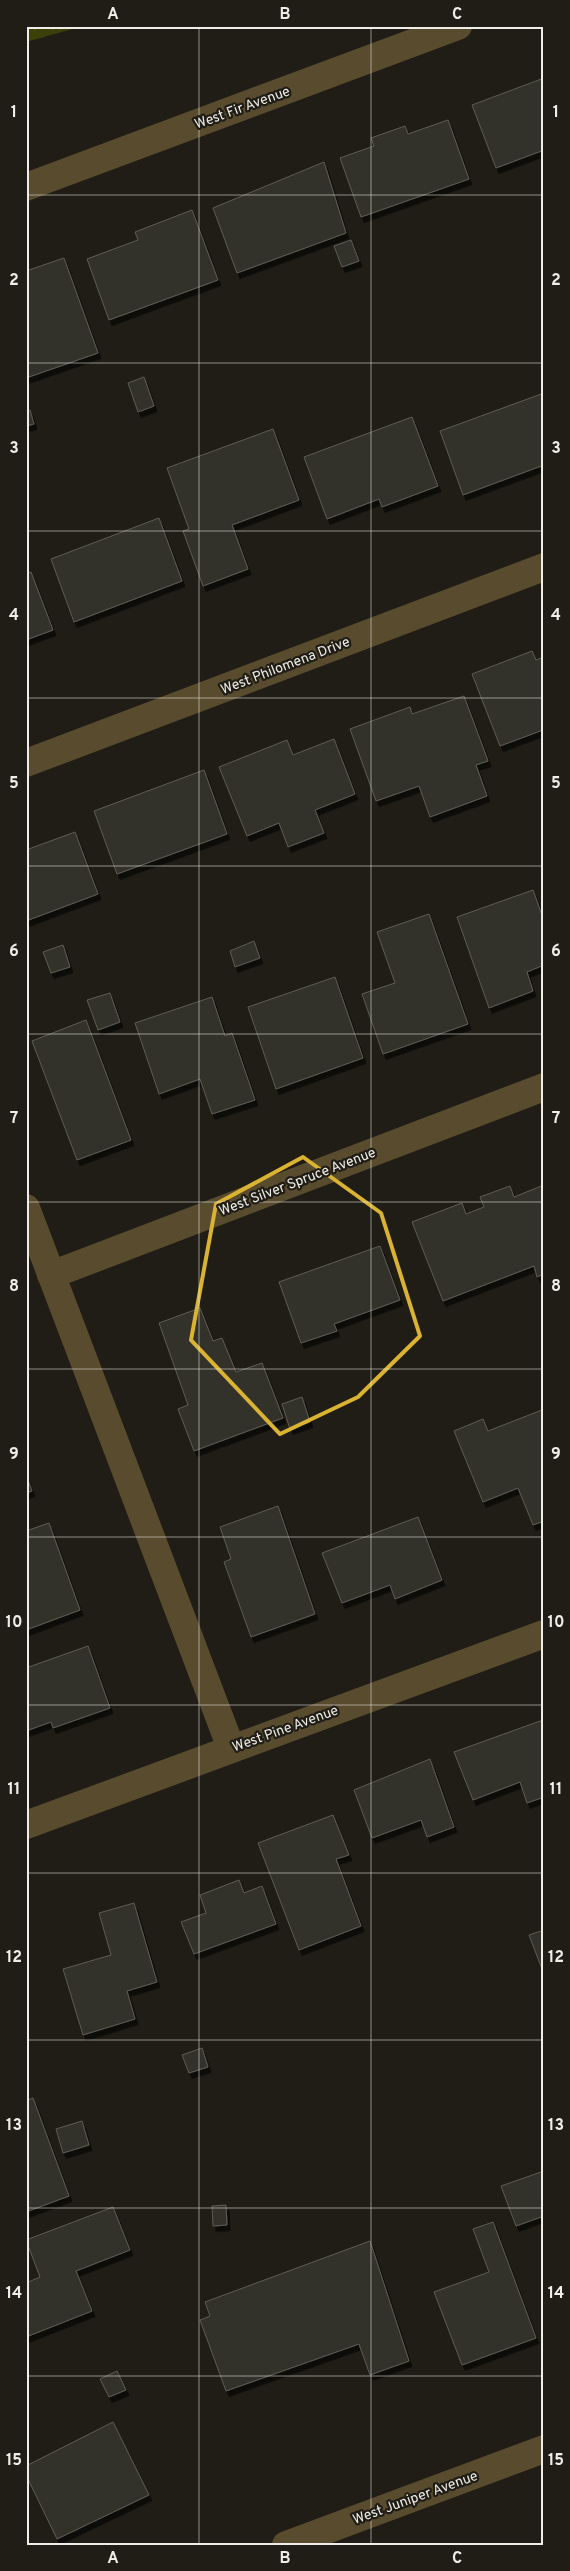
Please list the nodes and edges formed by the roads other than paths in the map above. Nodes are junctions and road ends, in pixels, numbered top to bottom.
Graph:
1 (458, 26) edge
2 (26, 188) edge
3 (544, 567) edge
4 (26, 763) edge
5 (544, 1087) edge
6 (26, 1208) edge
7 (51, 1275) junction
8 (544, 1634) edge
9 (232, 1748) junction
10 (26, 1825) edge
11 (544, 2449) edge
12 (286, 2545) edge

1 - 2 street, West Fir Avenue
3 - 4 street, West Philomena Drive
5 - 7 street, West Silver Spruce Avenue
6 - 7 street
7 - 9 street
8 - 9 street, West Pine Avenue
9 - 10 street, West Pine Avenue
11 - 12 street, West Juniper Avenue

